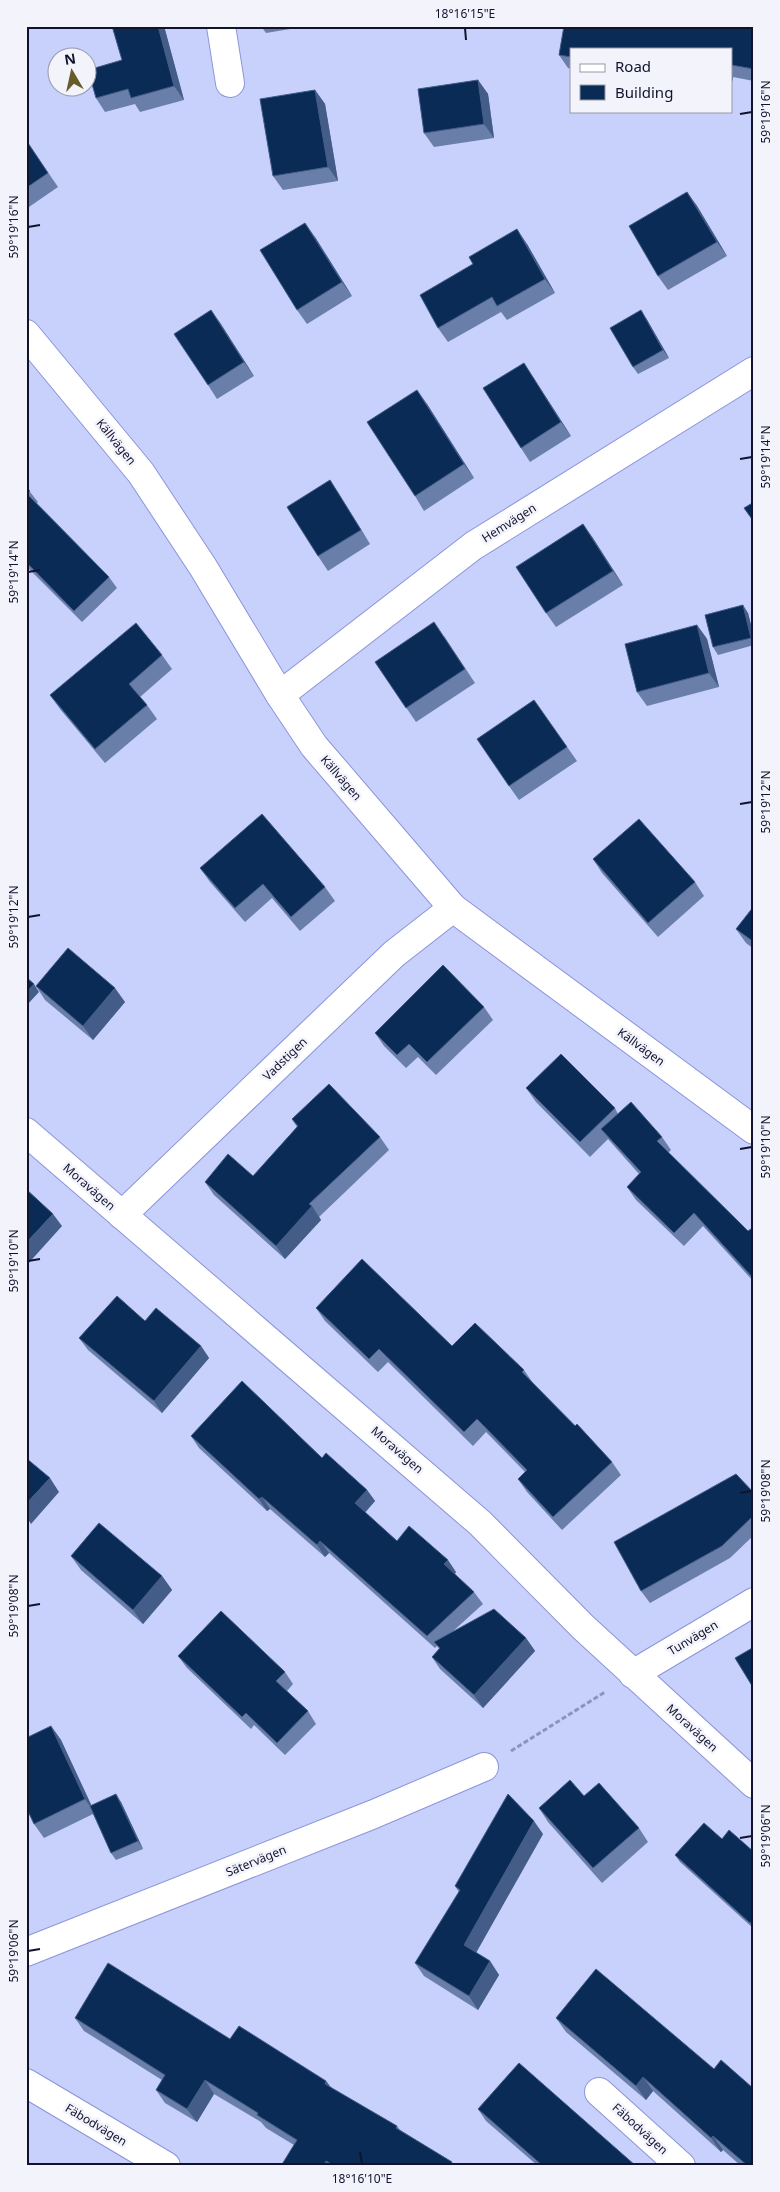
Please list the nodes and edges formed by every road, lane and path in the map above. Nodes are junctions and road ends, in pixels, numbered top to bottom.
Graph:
1 (221, 26) edge
2 (230, 83) dead end
3 (26, 334) edge
4 (754, 371) edge
5 (280, 696) junction
6 (453, 908) junction
7 (754, 1130) edge
8 (26, 1132) edge
9 (122, 1215) junction
10 (754, 1602) edge
11 (633, 1674) junction
12 (484, 1767) joint
13 (754, 1784) edge
14 (26, 1952) edge
15 (26, 2083) edge
16 (599, 2092) dead end
17 (166, 2166) edge
18 (681, 2166) edge

1 - 2 street
3 - 5 street, Källvägen
4 - 5 street, Hemvägen
5 - 6 street, Källvägen
6 - 7 street, Källvägen
6 - 9 street, Vadstigen
8 - 9 street, Moravägen
9 - 11 street, Moravägen
10 - 11 street, Tunvägen
11 - 12 path
11 - 13 street, Moravägen
12 - 14 street, Sätervägen
15 - 17 street, Fäbodvägen
16 - 18 street, Fäbodvägen

